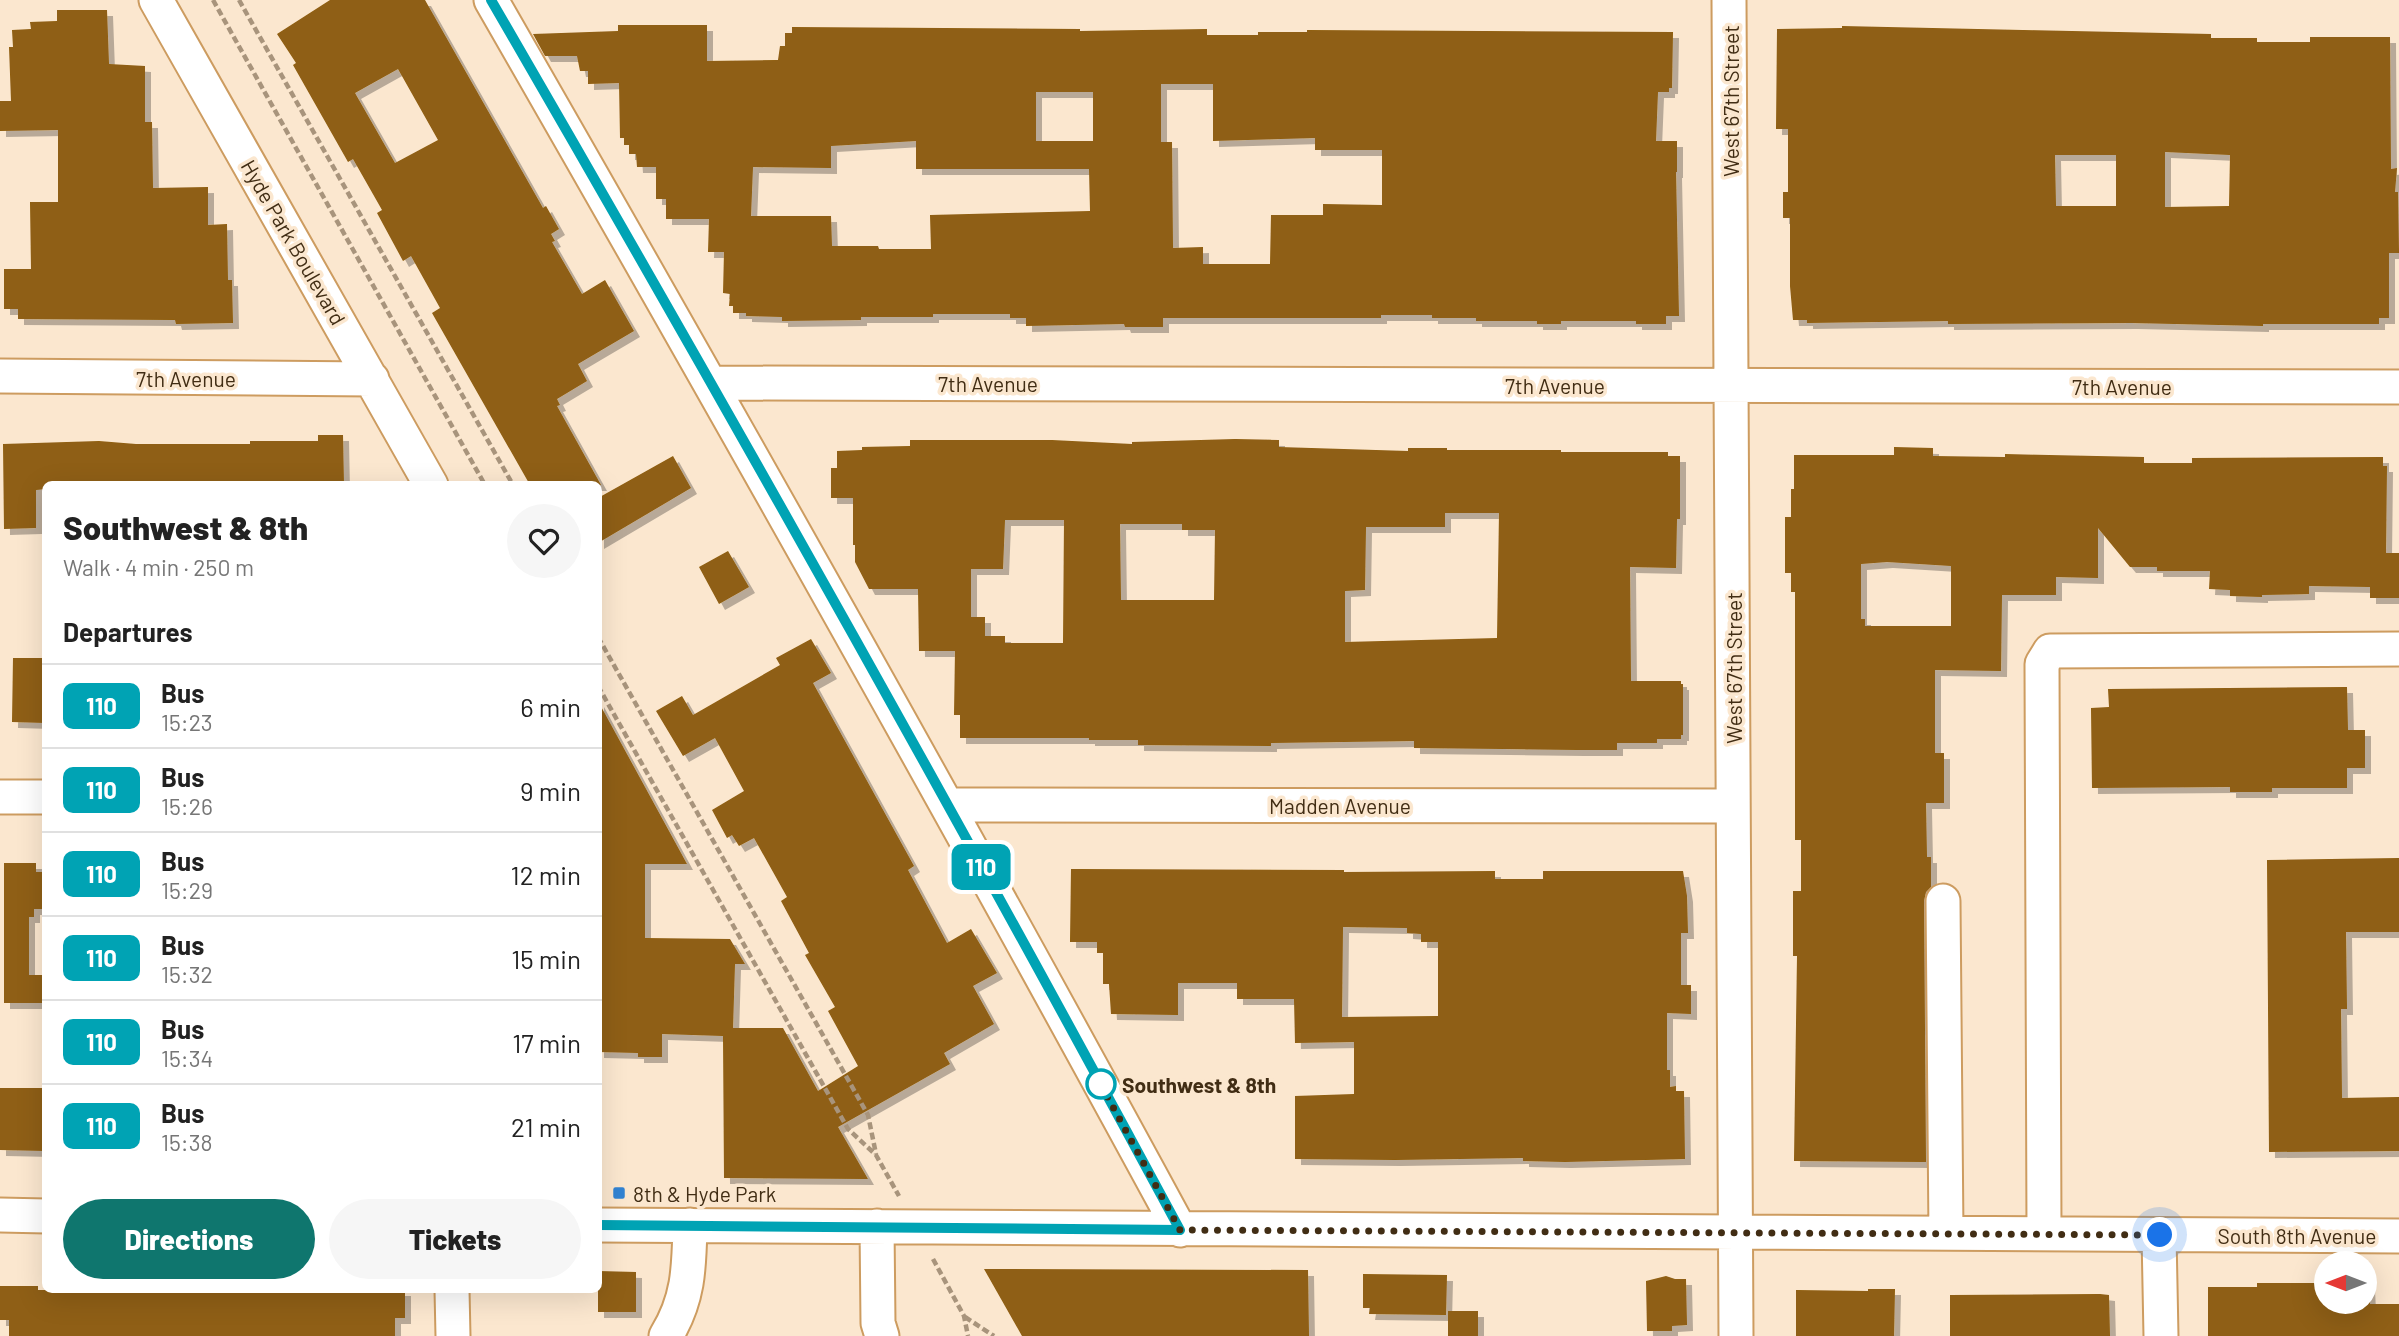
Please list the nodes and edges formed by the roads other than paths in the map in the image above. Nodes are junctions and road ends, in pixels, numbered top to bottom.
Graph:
1 (156, 0) edge
2 (491, 0) edge
3 (1729, 0) edge
4 (0, 376) edge
5 (372, 379) junction
6 (711, 383) junction
7 (1732, 385) junction
8 (2399, 387) edge
9 (429, 481) edge
10 (2399, 649) edge
11 (0, 797) edge
12 (42, 797) edge
13 (947, 805) junction
14 (1733, 806) junction
15 (1944, 901) dead end
16 (0, 1215) edge
17 (42, 1216) edge
18 (602, 1225) edge
19 (690, 1225) junction
20 (877, 1226) junction
21 (1180, 1230) junction
22 (1734, 1233) junction
23 (1945, 1233) junction
24 (2044, 1233) junction
25 (2160, 1235) junction
26 (2399, 1236) edge
27 (452, 1293) edge
28 (453, 1336) edge
29 (666, 1336) edge
30 (882, 1336) edge
31 (1736, 1336) edge
32 (2161, 1336) edge

1 - 5 street, Hyde Park Boulevard
2 - 6 street
3 - 7 street, West 67th Street
4 - 5 street, 7th Avenue
5 - 9 street, Hyde Park Boulevard
6 - 7 street, 7th Avenue
6 - 13 street
7 - 8 street, 7th Avenue
7 - 14 street, West 67th Street
10 - 24 street
11 - 12 street
13 - 14 street, Madden Avenue
13 - 21 street
14 - 22 street, West 67th Street
15 - 23 street
16 - 17 street
18 - 19 street, South 8th Avenue
19 - 20 street, South 8th Avenue
19 - 29 street
20 - 21 street, South 8th Avenue
20 - 30 street
21 - 22 street, South 8th Avenue
22 - 23 street, South 8th Avenue
22 - 31 street, West 67th Street
23 - 24 street, South 8th Avenue
24 - 25 street, South 8th Avenue
25 - 26 street, South 8th Avenue
25 - 32 street
27 - 28 street

